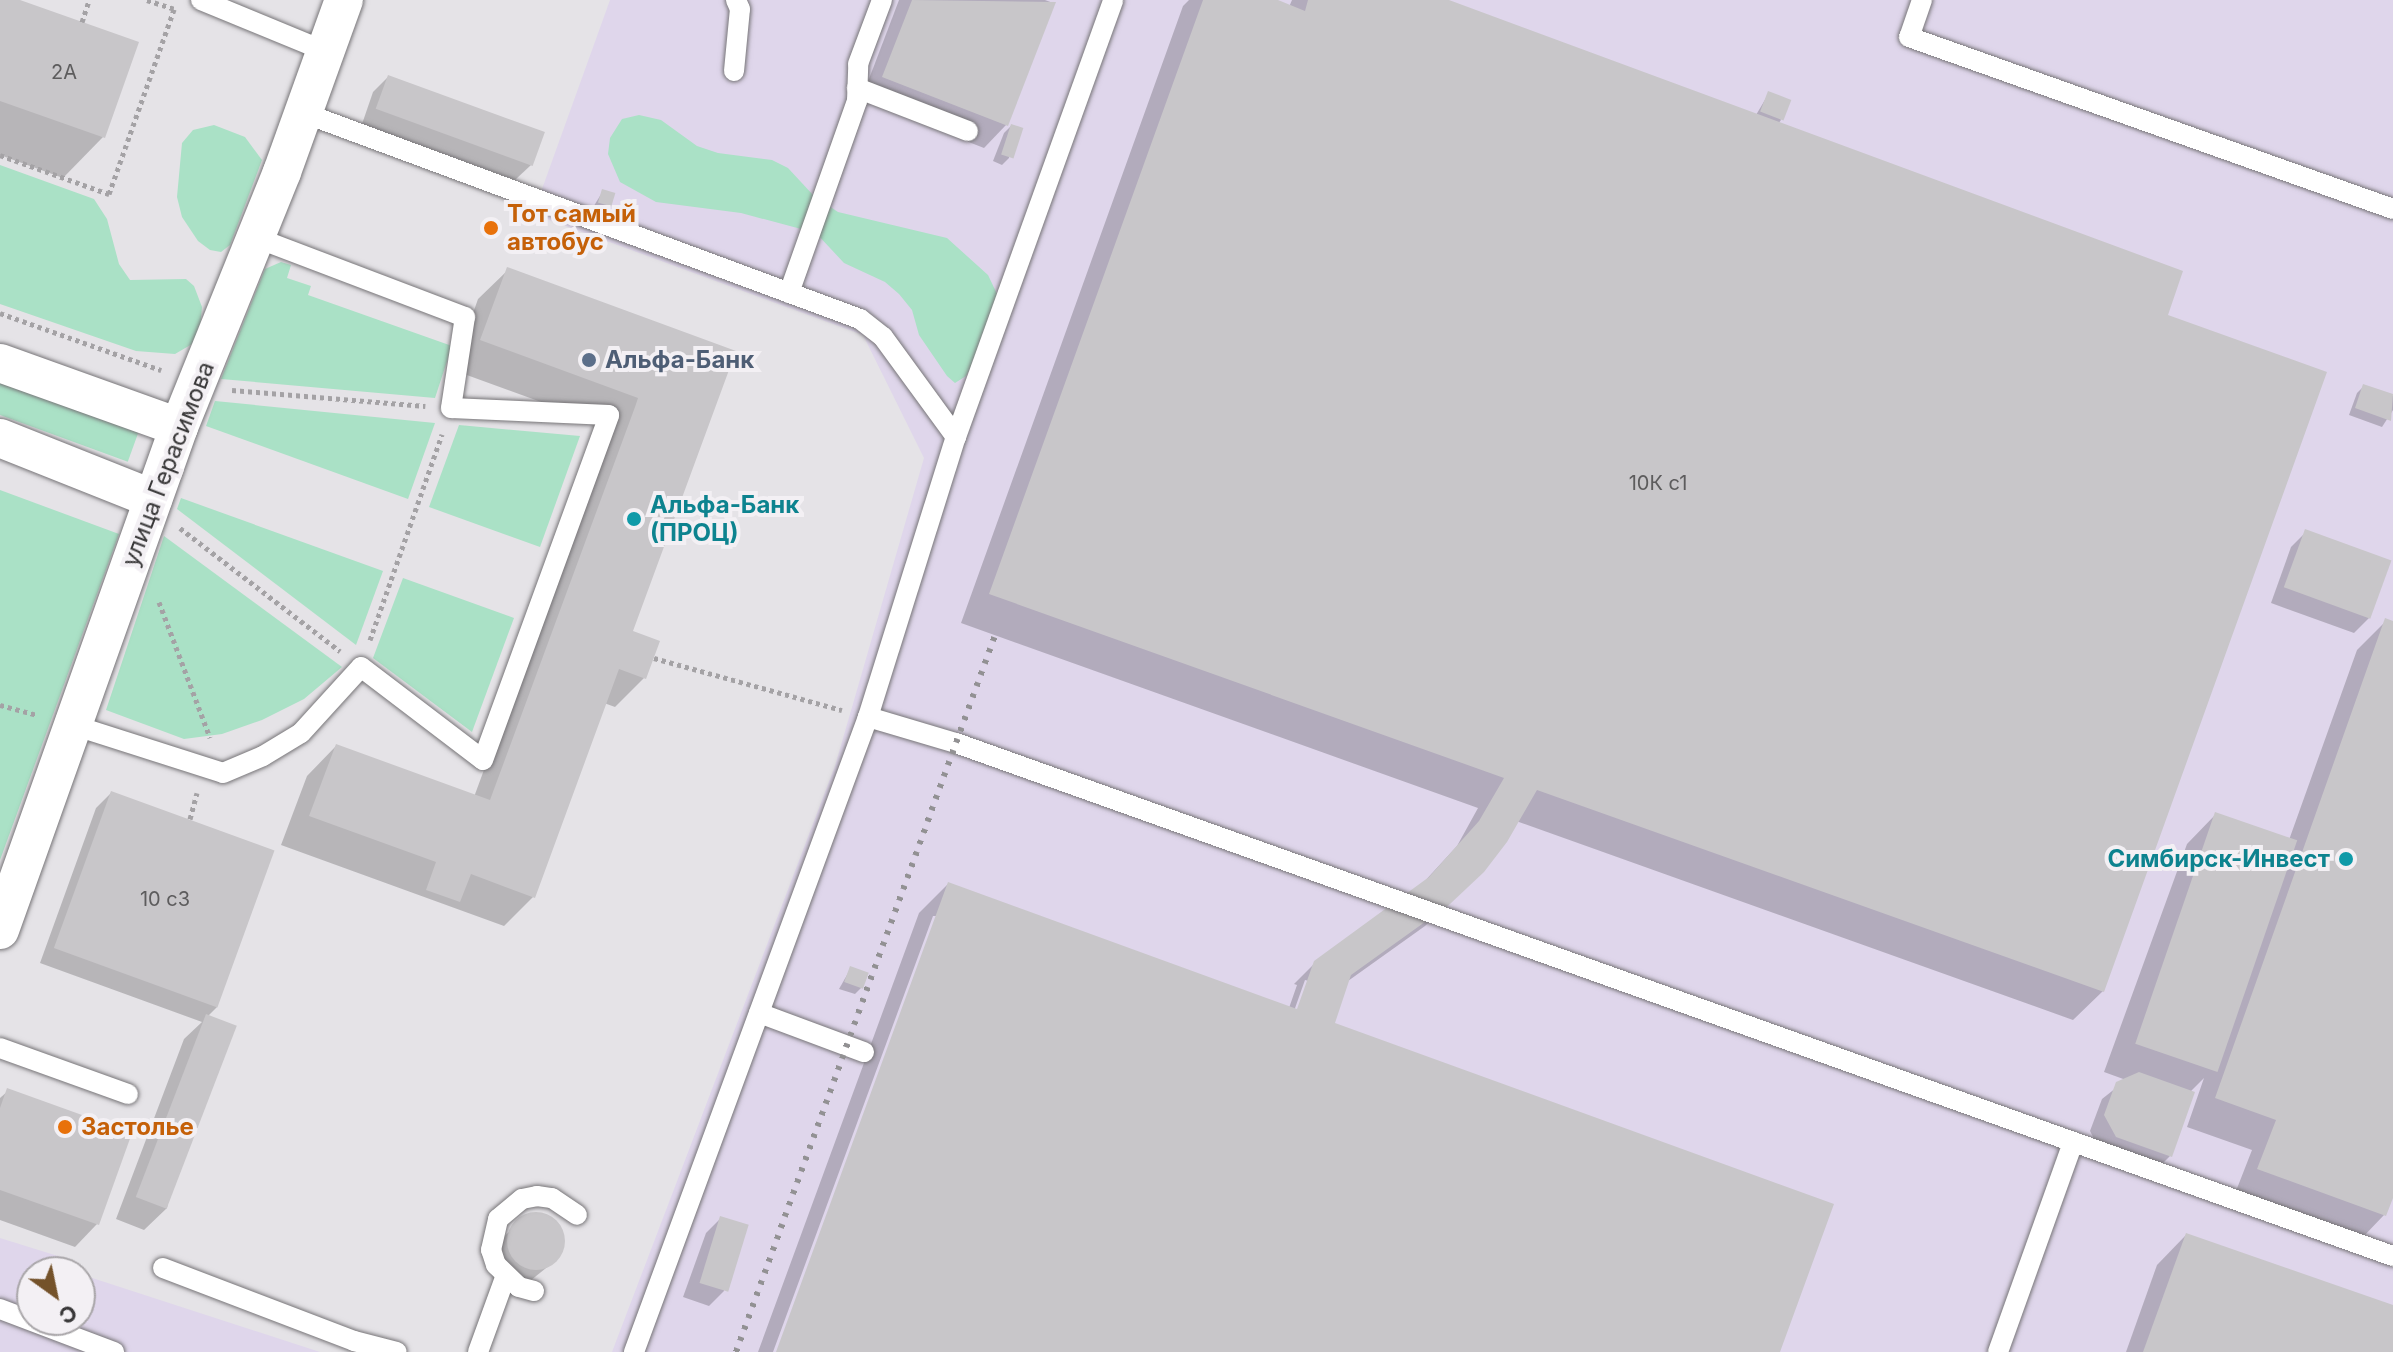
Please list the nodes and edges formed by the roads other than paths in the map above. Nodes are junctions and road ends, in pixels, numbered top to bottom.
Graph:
1 (201, 0) edge
2 (344, 0) edge
3 (736, 0) edge
4 (882, 0) edge
5 (1113, 0) edge
6 (1922, 0) edge
7 (325, 51) junction
8 (734, 71) dead end
9 (857, 88) junction
10 (304, 113) junction
11 (968, 131) dead end
12 (2393, 209) edge
13 (257, 238) junction
14 (789, 293) junction
15 (0, 363) edge
16 (179, 427) junction
17 (956, 437) junction
18 (0, 438) edge
19 (162, 509) junction
20 (868, 717) junction
21 (73, 725) junction
22 (0, 930) edge
23 (759, 1013) junction
24 (0, 1048) edge
25 (864, 1052) dead end
26 (128, 1094) dead end
27 (2073, 1142) junction
28 (577, 1215) dead end
29 (2393, 1256) edge
30 (163, 1268) dead end
31 (505, 1278) junction
32 (534, 1291) dead end
33 (0, 1309) edge
34 (114, 1352) edge
35 (397, 1352) edge
36 (478, 1352) edge
37 (634, 1352) edge
38 (1998, 1352) edge

1 - 7 lane
2 - 7 street, улица Герасимова
3 - 8 lane
4 - 9 lane
5 - 17 lane
6 - 12 lane
7 - 10 street, улица Герасимова
9 - 11 lane
9 - 14 lane
10 - 13 street, улица Герасимова
10 - 14 lane
13 - 16 street, улица Герасимова
13 - 21 lane
14 - 17 lane
15 - 16 street
16 - 19 street, улица Герасимова
17 - 20 lane
18 - 19 street
19 - 21 street, улица Герасимова
20 - 23 lane
20 - 27 lane
21 - 22 street, улица Герасимова
23 - 25 lane
23 - 37 lane
24 - 26 lane
27 - 29 lane
27 - 38 lane
28 - 31 lane
30 - 35 lane
31 - 32 lane
31 - 36 lane
33 - 34 lane

